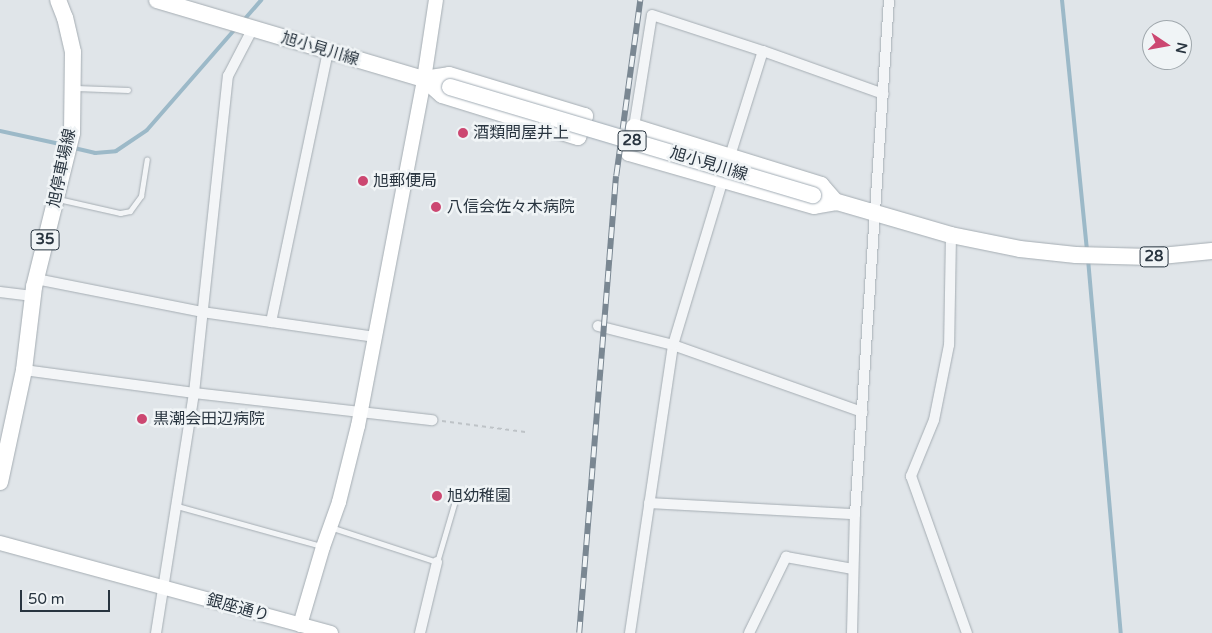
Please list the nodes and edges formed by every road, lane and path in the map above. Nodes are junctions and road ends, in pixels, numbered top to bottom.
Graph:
1 (58, 0) edge
2 (436, 0) edge
3 (890, 0) edge
4 (163, 1) edge
5 (254, 28) junction
6 (328, 51) junction
7 (763, 51) junction
8 (424, 79) junction
9 (72, 88) junction
10 (128, 90) dead end
11 (884, 94) junction
12 (634, 127) junction
13 (730, 156) junction
14 (147, 159) dead end
15 (723, 179) junction
16 (56, 198) junction
17 (836, 202) junction
18 (876, 214) junction
19 (951, 235) junction
20 (1212, 252) edge
21 (34, 287) junction
22 (0, 292) edge
23 (202, 312) junction
24 (271, 322) junction
25 (598, 326) dead end
26 (375, 337) junction
27 (673, 345) junction
28 (24, 370) junction
29 (194, 393) junction
30 (361, 412) junction
31 (862, 412) junction
32 (436, 421) joint
33 (526, 432) dead end
34 (0, 482) edge
35 (457, 494) dead end
36 (649, 503) junction
37 (177, 506) junction
38 (854, 514) junction
39 (330, 527) junction
40 (0, 543) edge
41 (323, 547) junction
42 (437, 562) junction
43 (853, 569) junction
44 (164, 588) junction
45 (299, 629) edge
46 (156, 633) edge
47 (331, 633) edge
48 (420, 633) edge
49 (630, 633) edge
50 (749, 633) edge
51 (852, 633) edge
52 (967, 633) edge

1 - 9 main road, 旭停車場線 / 35
2 - 8 street
3 - 11 street
4 - 5 main road, 旭小見川線 / 28
5 - 6 main road, 旭小見川線 / 28
5 - 23 street
6 - 8 main road, 旭小見川線 / 28
6 - 24 street
7 - 11 street
7 - 12 street
7 - 13 street
8 - 8 main road
8 - 17 main road, 旭小見川線 / 28, bridge
8 - 26 street
9 - 10 lane
9 - 16 main road, 旭停車場線 / 35
11 - 18 street
12 - 13 main road
12 - 15 main road
13 - 17 main road
14 - 16 lane
15 - 17 main road
15 - 27 street
16 - 21 main road, 旭停車場線 / 35
17 - 18 main road, 旭小見川線 / 28
18 - 19 main road, 旭小見川線 / 28
18 - 31 street
19 - 20 main road, 旭小見川線 / 28
19 - 52 street
21 - 22 street
21 - 23 street
21 - 28 main road, 旭停車場線 / 35
23 - 24 street
23 - 29 street
24 - 26 street
25 - 27 street
26 - 30 street
27 - 31 street
27 - 36 street
28 - 29 street
28 - 34 main road, 旭停車場線 / 35
29 - 30 street
29 - 37 street
30 - 32 street
30 - 39 street
31 - 38 street
32 - 33 path
35 - 42 lane
36 - 38 street
36 - 49 street
37 - 41 lane
37 - 44 street
38 - 43 street
39 - 41 street
39 - 42 lane
40 - 44 street, 銀座通り
41 - 45 street
42 - 48 street
43 - 50 street
43 - 51 street
44 - 45 street, 銀座通り
44 - 46 street
45 - 47 street, 銀座通り

